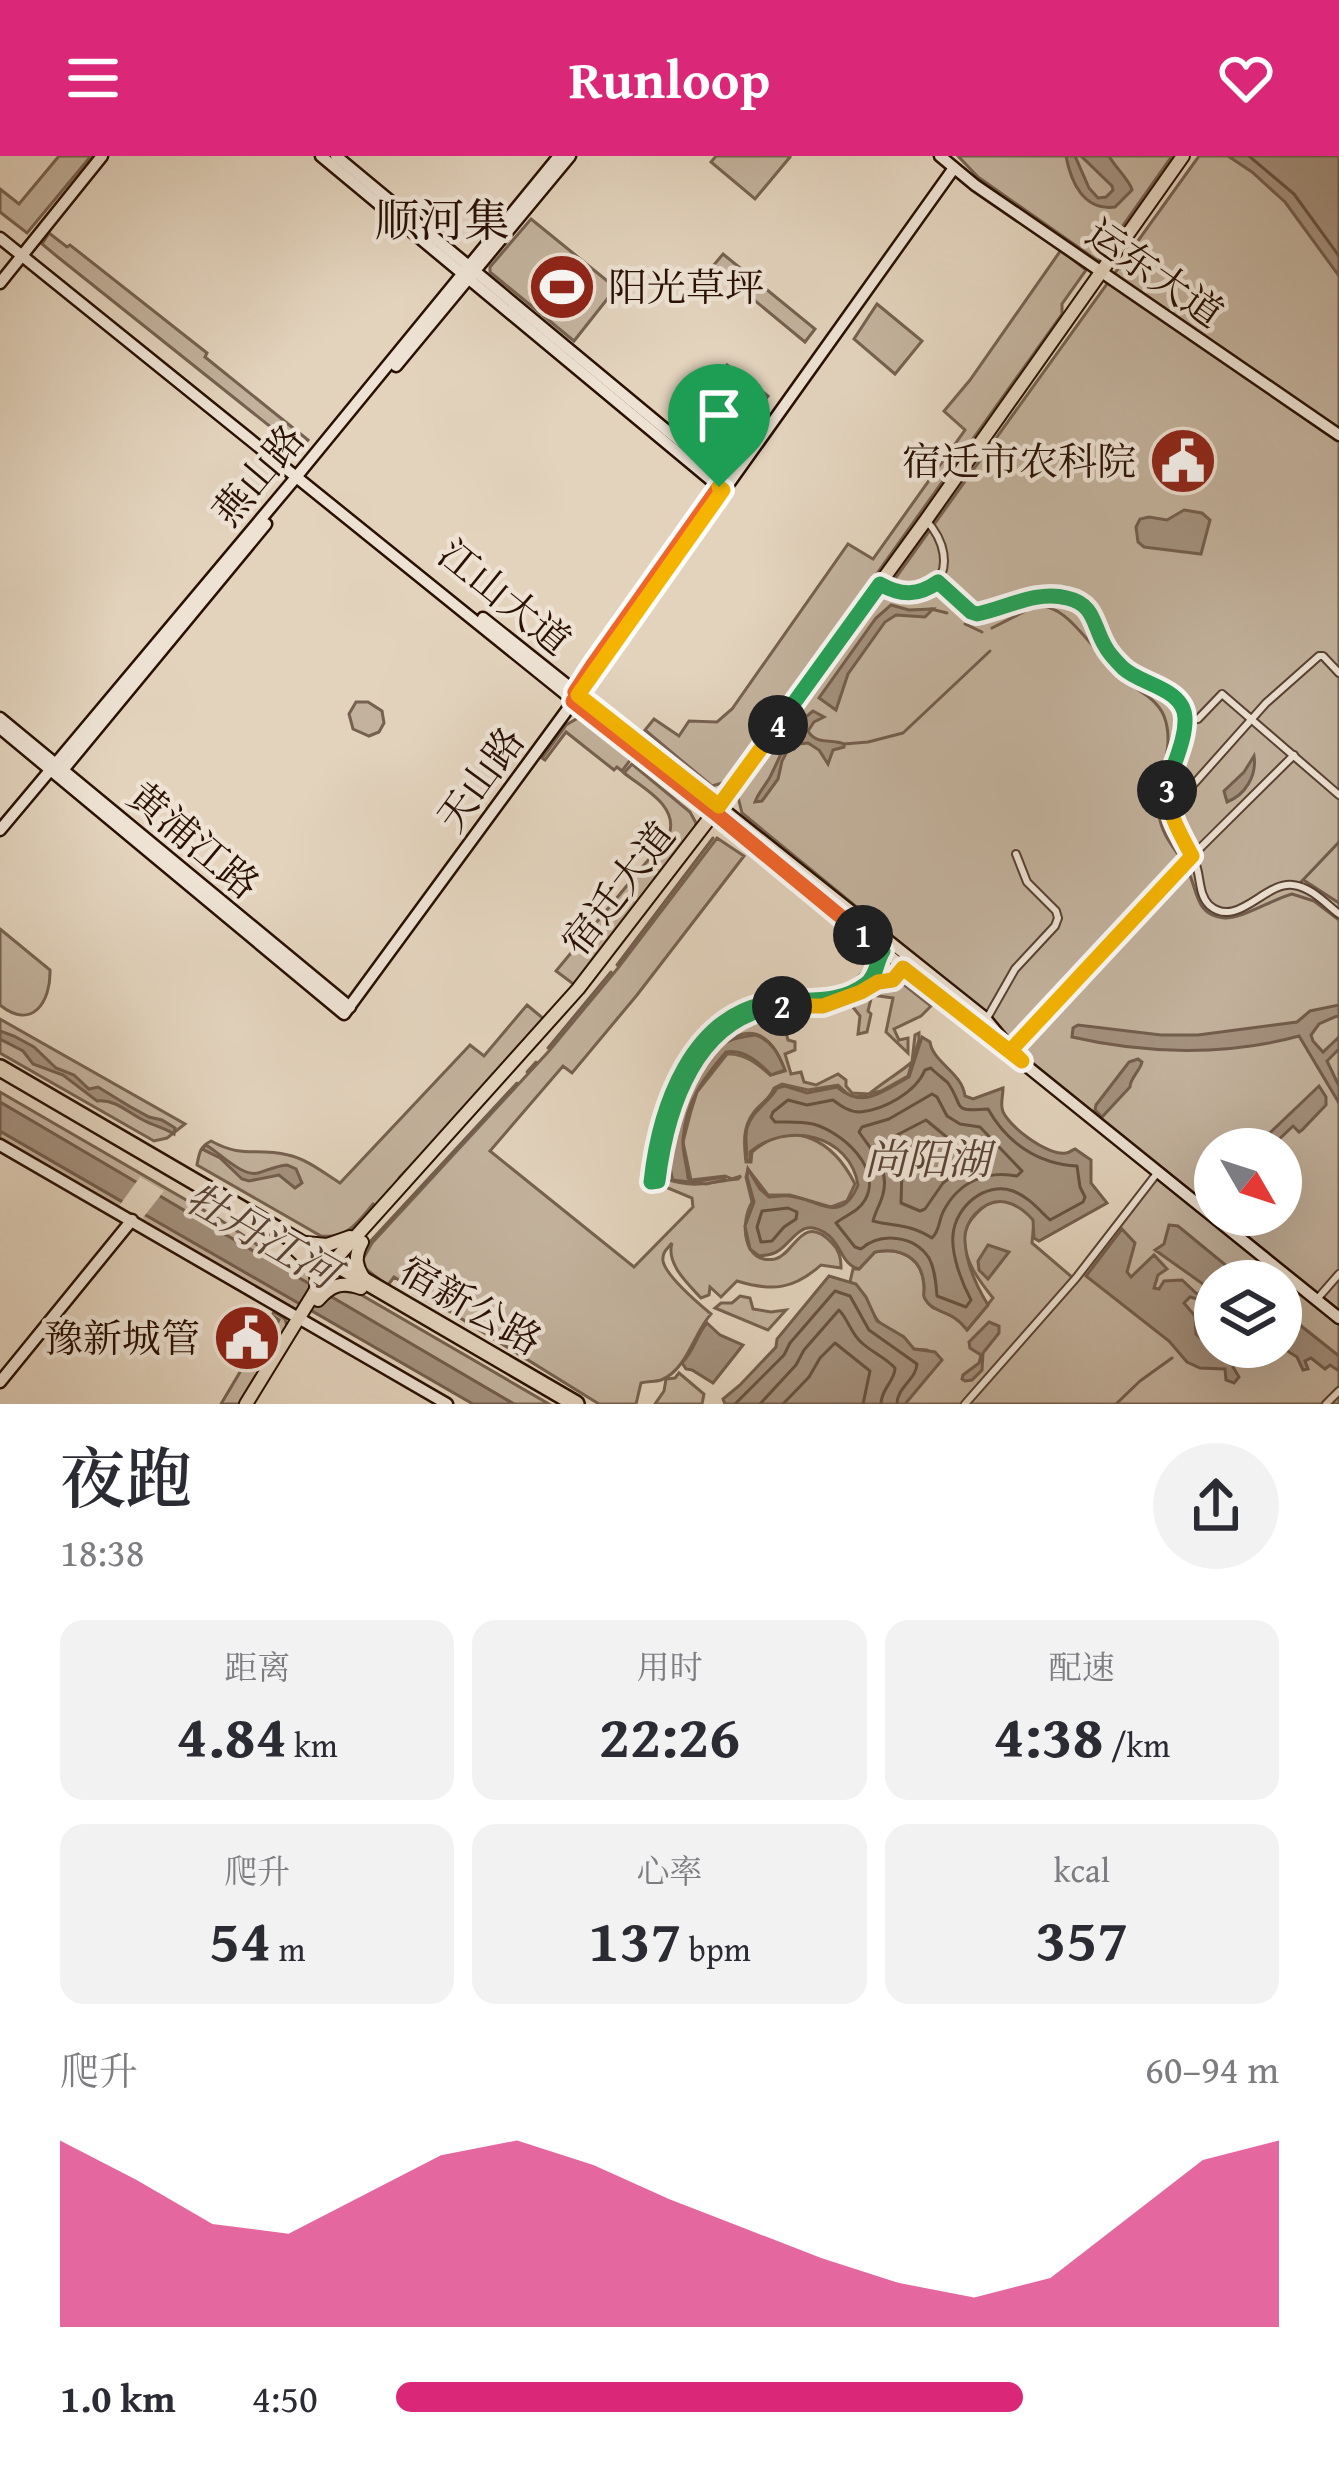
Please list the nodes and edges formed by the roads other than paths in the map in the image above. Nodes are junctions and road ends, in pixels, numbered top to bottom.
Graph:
1 (98, 156) edge
2 (321, 156) edge
3 (336, 156) edge
4 (560, 156) edge
5 (570, 156) edge
6 (1187, 156) edge
7 (948, 161) edge
8 (0, 234) edge
9 (22, 251) junction
10 (1104, 271) junction
11 (0, 272) edge
12 (468, 272) junction
13 (0, 283) edge
14 (1339, 433) edge
15 (302, 476) junction
16 (724, 484) junction
17 (928, 521) junction
18 (938, 582) junction
19 (882, 585) junction
20 (1339, 674) edge
21 (574, 697) junction
22 (0, 718) edge
23 (1185, 720) junction
24 (1252, 720) junction
25 (0, 728) edge
26 (1294, 755) junction
27 (56, 770) junction
28 (1167, 786) junction
29 (1339, 795) edge
30 (719, 810) junction
31 (0, 830) edge
32 (1016, 854) dead end
33 (1191, 857) junction
34 (1339, 914) edge
35 (883, 951) junction
36 (903, 968) junction
37 (345, 1009) joint
38 (986, 1020) junction
39 (1011, 1050) junction
40 (1022, 1061) junction
41 (0, 1072) edge
42 (0, 1145) edge
43 (1159, 1172) junction
44 (374, 1217) junction
45 (129, 1219) junction
46 (362, 1242) junction
47 (297, 1245) junction
48 (1339, 1274) edge
49 (327, 1279) junction
50 (364, 1285) junction
51 (1316, 1300) junction
52 (303, 1318) junction
53 (1339, 1318) edge
54 (0, 1372) edge
55 (0, 1382) edge
56 (1339, 1390) edge
57 (250, 1404) edge
58 (447, 1404) edge
59 (562, 1404) edge
60 (576, 1404) edge
61 (965, 1404) edge
62 (1326, 1404) edge

1 - 9 street
2 - 12 street
3 - 12 street
4 - 12 street, 燕山路
5 - 12 street, 燕山路
6 - 10 main road, 宿迁大道
7 - 10 street, 运东大道
7 - 16 street, 天山路
8 - 9 street, 江山大道
9 - 11 street
9 - 13 street
9 - 15 street, 江山大道
10 - 14 street, 运东大道
10 - 17 main road, 宿迁大道
12 - 15 street, 燕山路
12 - 16 street
15 - 21 street, 江山大道
15 - 27 street, 燕山路
16 - 21 street, 天山路
17 - 18 street
17 - 19 main road, 宿迁大道
18 - 19 street
18 - 23 street
19 - 30 main road, 宿迁大道
20 - 24 street
21 - 30 street, 江山大道
21 - 37 street, 天山路
22 - 27 street, 黄浦江路
23 - 24 street
23 - 28 street
24 - 26 street
24 - 28 street
25 - 27 street, 黄浦江路
26 - 29 street
26 - 33 street
27 - 31 street, 燕山路
27 - 37 street, 黄浦江路
28 - 33 street
30 - 35 street, 江山大道
30 - 38 street, 江山大道
30 - 44 main road, 宿迁大道
30 - 46 main road, 宿迁大道
32 - 38 street
33 - 34 street
33 - 39 street
35 - 36 street, 江山大道
35 - 36 street
36 - 40 street, 江山大道
38 - 39 street, 江山大道
39 - 40 street, 江山大道
40 - 43 street, 江山大道
41 - 47 highway, 宿新公路
42 - 45 street
43 - 51 street, 江山大道
43 - 61 street
44 - 47 main road
44 - 49 main road, 宿迁大道
45 - 52 street
45 - 54 street
45 - 55 street
46 - 49 main road, 宿迁大道
46 - 50 main road
47 - 49 highway, 宿新公路
47 - 49 main road
48 - 51 street
49 - 50 highway, 宿新公路
49 - 50 main road
49 - 52 main road, 宿迁大道
50 - 59 highway, 宿新公路
50 - 60 highway, 宿新公路
51 - 53 street, 江山大道
52 - 57 main road, 宿迁大道
52 - 58 street
56 - 62 street

